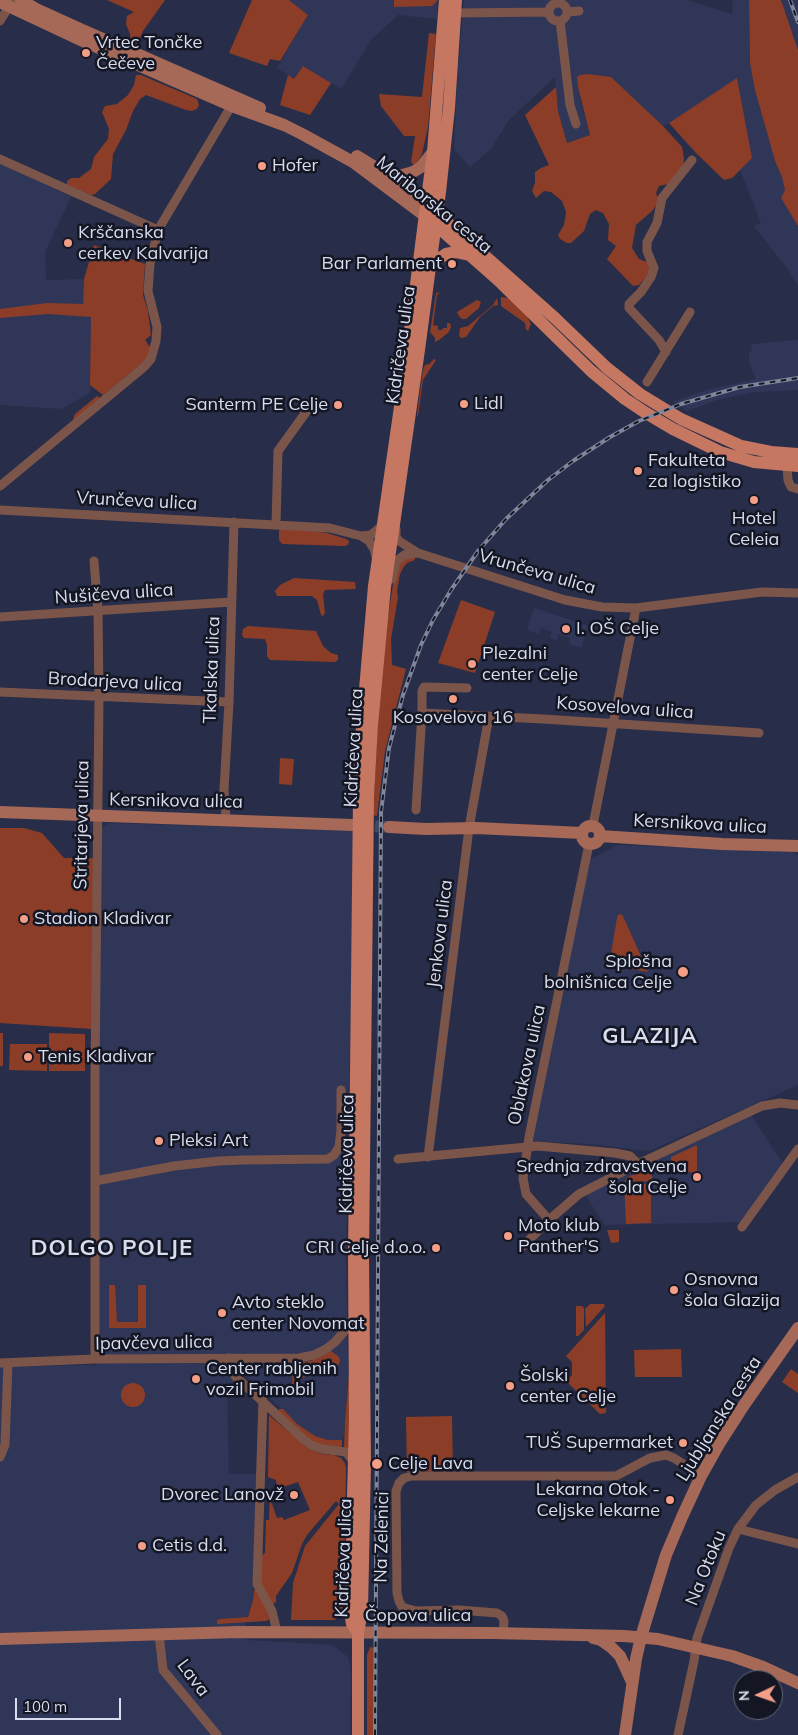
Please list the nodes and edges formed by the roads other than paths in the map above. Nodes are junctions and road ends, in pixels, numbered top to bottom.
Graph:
1 (21, 0) edge
2 (445, 0) edge
3 (456, 0) edge
4 (557, 1) edge
5 (7, 3) edge
6 (579, 11) dead end
7 (549, 12) junction
8 (568, 12) junction
9 (455, 13) junction
10 (0, 21) edge
11 (560, 21) junction
12 (234, 102) junction
13 (576, 124) dead end
14 (439, 153) junction
15 (0, 158) edge
16 (692, 160) dead end
17 (388, 175) junction
18 (431, 214) junction
19 (158, 230) junction
20 (473, 250) junction
21 (429, 271) junction
22 (690, 312) dead end
23 (666, 352) junction
24 (647, 382) dead end
25 (309, 408) dead end
26 (793, 460) edge
27 (0, 486) edge
28 (798, 489) edge
29 (398, 500) junction
30 (0, 510) edge
31 (234, 522) junction
32 (276, 524) junction
33 (383, 525) junction
34 (361, 536) junction
35 (418, 553) junction
36 (94, 561) dead end
37 (376, 569) junction
38 (798, 593) edge
39 (231, 602) junction
40 (636, 608) junction
41 (98, 611) junction
42 (0, 617) edge
43 (381, 624) junction
44 (467, 688) dead end
45 (0, 692) edge
46 (99, 698) junction
47 (229, 702) junction
48 (422, 713) junction
49 (489, 716) junction
50 (613, 724) junction
51 (759, 734) dead end
52 (416, 810) dead end
53 (0, 812) edge
54 (99, 817) junction
55 (226, 819) junction
56 (352, 825) tunnel mouth
57 (389, 827) tunnel mouth
58 (469, 828) junction
59 (596, 831) junction
60 (585, 839) junction
61 (798, 846) edge
62 (341, 1090) dead end
63 (798, 1105) edge
64 (528, 1146) junction
65 (798, 1150) edge
66 (428, 1157) junction
67 (398, 1159) dead end
68 (638, 1164) junction
69 (95, 1181) junction
70 (549, 1220) junction
71 (742, 1227) dead end
72 (524, 1246) dead end
73 (354, 1320) junction
74 (798, 1328) edge
75 (229, 1358) junction
76 (96, 1359) junction
77 (4, 1363) edge
78 (266, 1404) junction
79 (0, 1457) edge
80 (353, 1461) junction
81 (701, 1476) junction
82 (798, 1477) edge
83 (738, 1529) junction
84 (798, 1544) edge
85 (277, 1632) junction
86 (358, 1633) junction
87 (159, 1634) junction
88 (503, 1634) junction
89 (586, 1635) junction
90 (641, 1637) junction
91 (0, 1638) edge
92 (696, 1642) junction
93 (632, 1682) junction
94 (798, 1683) edge
95 (217, 1735) edge
96 (358, 1735) edge
97 (625, 1735) edge
98 (678, 1735) edge

1 - 12 street, Mariborska cesta
2 - 14 main road, Kidričeva ulica
3 - 9 main road, Kidričeva ulica
4 - 7 street
4 - 8 street
5 - 10 street
5 - 12 street, Mariborska cesta
6 - 8 street
7 - 9 street
7 - 11 street
8 - 11 street
9 - 14 main road, Kidričeva ulica
11 - 13 street
12 - 17 street, Mariborska cesta
12 - 18 street, Mariborska cesta
12 - 19 street
14 - 17 street
14 - 18 main road, Kidričeva ulica
14 - 20 main road
15 - 19 street
16 - 23 street
17 - 18 street, Mariborska cesta
18 - 20 main road, Mariborska cesta
18 - 21 main road, Kidričeva ulica
18 - 33 main road, Kidričeva ulica
19 - 27 street
20 - 21 main road
20 - 26 main road, Mariborska cesta
21 - 29 main road, Kidričeva ulica
22 - 23 street
23 - 24 street
25 - 32 street
26 - 28 street, Mariborska cesta
29 - 35 street, Vrunčeva ulica
29 - 43 main road, Kidričeva ulica
30 - 31 street, Vrunčeva ulica
31 - 32 street, Vrunčeva ulica
31 - 39 street, Tkalska ulica
32 - 34 street, Vrunčeva ulica
33 - 34 street
33 - 37 main road, Kidričeva ulica
34 - 37 street
35 - 40 street, Vrunčeva ulica
35 - 43 street
36 - 41 street, Stritarjeva ulica
37 - 73 main road, Kidričeva ulica
38 - 40 street, Vrunčeva ulica
39 - 41 street, Nušičeva ulica
39 - 47 street, Tkalska ulica
40 - 50 street
41 - 42 street, Nušičeva ulica
41 - 46 street, Stritarjeva ulica
43 - 86 main road, Kidričeva ulica
44 - 48 street
45 - 46 street, Brodarjeva ulica
46 - 47 street, Brodarjeva ulica
46 - 54 street, Stritarjeva ulica
47 - 55 street, Tkalska ulica
48 - 49 street, Kosovelova ulica
48 - 52 street
49 - 50 street, Kosovelova ulica
49 - 58 street, Jenkova ulica
50 - 51 street, Kosovelova ulica
50 - 59 street
53 - 54 street, Kersnikova ulica
54 - 55 street, Kersnikova ulica
54 - 69 street, Stritarjeva ulica
55 - 56 street, Kersnikova ulica
57 - 58 street
58 - 60 street
58 - 66 street, Jenkova ulica
59 - 60 street
59 - 61 street, Kersnikova ulica
60 - 64 street, Oblakova ulica
62 - 69 street
63 - 68 street
64 - 66 street
64 - 68 street
64 - 70 street, Oblakova ulica
65 - 71 street
66 - 67 street
68 - 70 street
69 - 76 street, Stritarjeva ulica
70 - 72 street
73 - 75 street
73 - 80 main road, Kidričeva ulica
74 - 81 street, Ljubljanska cesta
75 - 76 street, Ipavčeva ulica
75 - 78 street, Ipavčeva ulica
76 - 77 street, Ipavčeva ulica
77 - 79 street
78 - 80 street, Ipavčeva ulica
78 - 85 street
80 - 86 main road, Kidričeva ulica
81 - 88 street, Na Zelenici
81 - 90 street, Ljubljanska cesta
82 - 83 street, Na Otoku
83 - 84 street
83 - 92 street, Na Otoku
85 - 86 street, Čopova ulica
85 - 87 street, Čopova ulica
86 - 88 street, Čopova ulica
86 - 96 main road
87 - 91 street, Čopova ulica
87 - 95 street, Lava
88 - 89 street, Čopova ulica
89 - 90 street, Čopova ulica
89 - 93 street
90 - 92 street, Čopova ulica
90 - 93 street, Ljubljanska cesta
92 - 94 street, Čopova ulica
92 - 98 street, Na Otoku
93 - 97 street, Ljubljanska cesta

